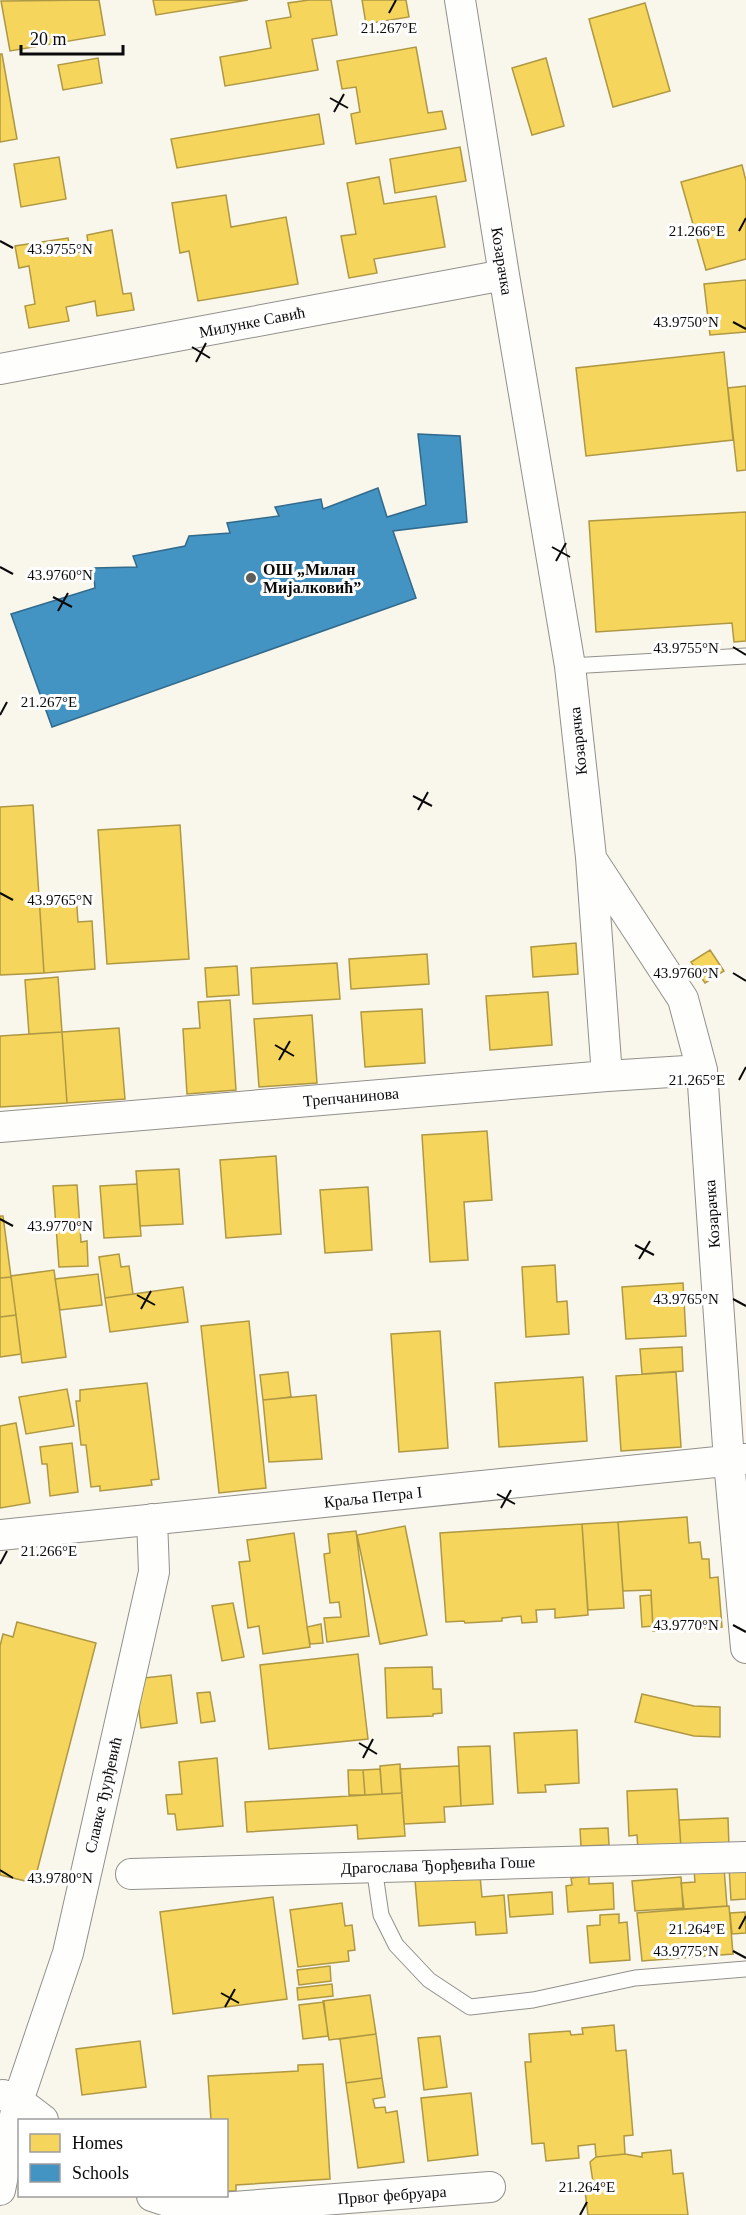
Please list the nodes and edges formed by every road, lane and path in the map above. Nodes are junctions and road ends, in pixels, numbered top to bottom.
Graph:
1 (460, 0) edge
2 (504, 275) junction
3 (0, 369) edge
4 (746, 656) edge
5 (570, 666) junction
6 (591, 857) junction
7 (702, 1070) junction
8 (607, 1076) junction
9 (0, 1127) edge
10 (738, 1460) edge
11 (152, 1519) junction
12 (0, 1535) edge
13 (746, 1648) edge
14 (746, 1857) edge
15 (374, 1867) junction
16 (131, 1874) dead end
17 (746, 1968) edge
18 (9, 2098) edge
19 (40, 2119) edge
20 (490, 2187) dead end
21 (0, 2190) edge
22 (155, 2197) edge

1 - 2 street, Козарачка
2 - 3 street, Милунке Савић
2 - 5 street, Козарачка
4 - 5 lane
5 - 6 street, Козарачка
6 - 7 street, Козарачка
6 - 8 street
7 - 8 street, Трепчанинова
7 - 10 street, Козарачка
8 - 9 street, Трепчанинова
10 - 11 street, Краља Петра I
10 - 13 street, Козарачка
11 - 12 street, Краља Петра I
11 - 18 street, Славке Ђурђевић
14 - 15 street, Драгослава Ђорђевића Гоше
15 - 16 street, Драгослава Ђорђевића Гоше
15 - 17 lane
18 - 19 street
18 - 21 street, Славке Ђурђевић
20 - 22 street, Првог фебруара

